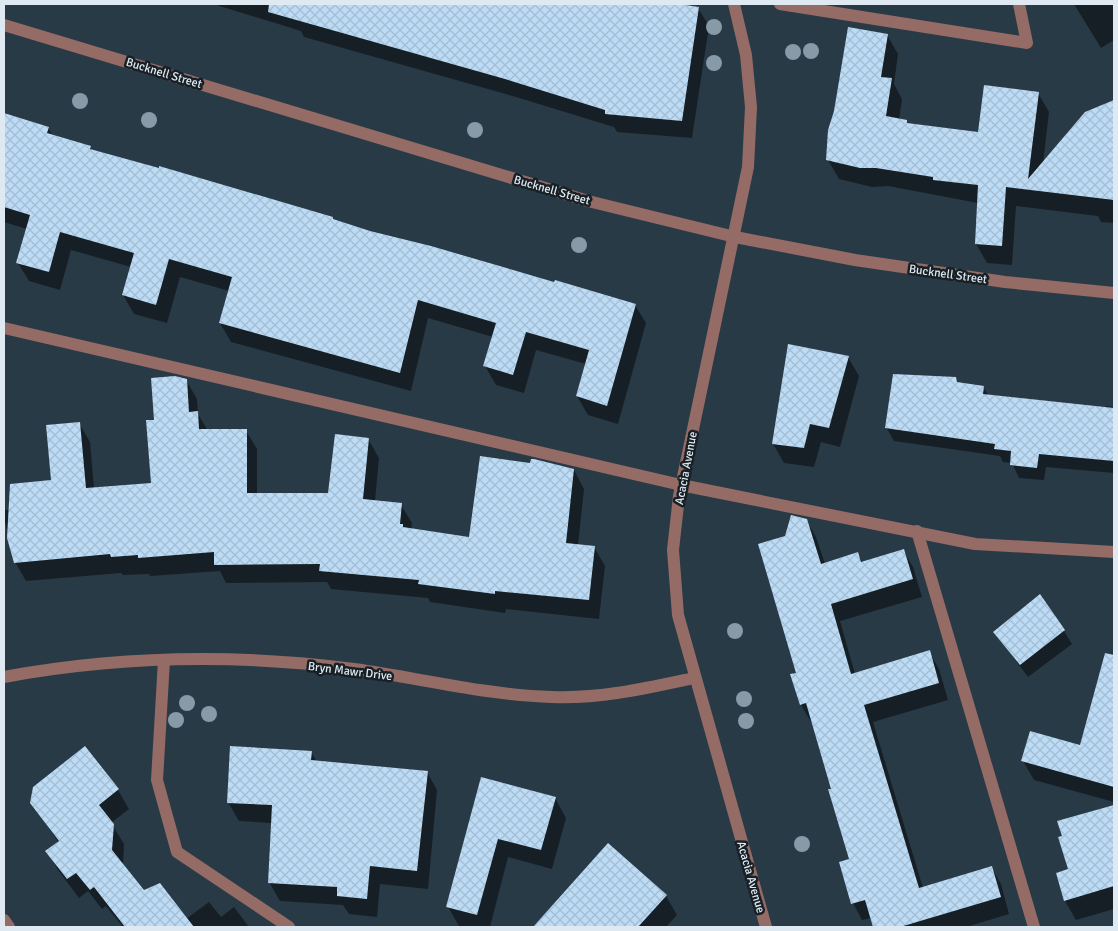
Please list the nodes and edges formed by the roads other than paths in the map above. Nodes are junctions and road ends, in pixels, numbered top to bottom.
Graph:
1 (734, 4) edge
2 (780, 4) edge
3 (1019, 4) edge
4 (4, 25) edge
5 (735, 237) junction
6 (1114, 293) edge
7 (4, 328) edge
8 (681, 485) junction
9 (917, 531) junction
10 (1114, 552) edge
11 (164, 660) junction
12 (4, 677) edge
13 (694, 678) junction
14 (4, 920) edge
15 (9, 927) edge
16 (289, 927) edge
17 (766, 927) edge
18 (1034, 927) edge

1 - 5 street, Acacia Avenue
2 - 3 street
4 - 5 street, Bucknell Street
5 - 6 street, Bucknell Street
5 - 8 street, Acacia Avenue
7 - 8 street
8 - 9 street
8 - 13 street, Acacia Avenue
9 - 10 street
9 - 18 street
11 - 12 street, Bryn Mawr Drive
11 - 13 street, Bryn Mawr Drive
11 - 16 street
13 - 17 street, Acacia Avenue
14 - 15 street

